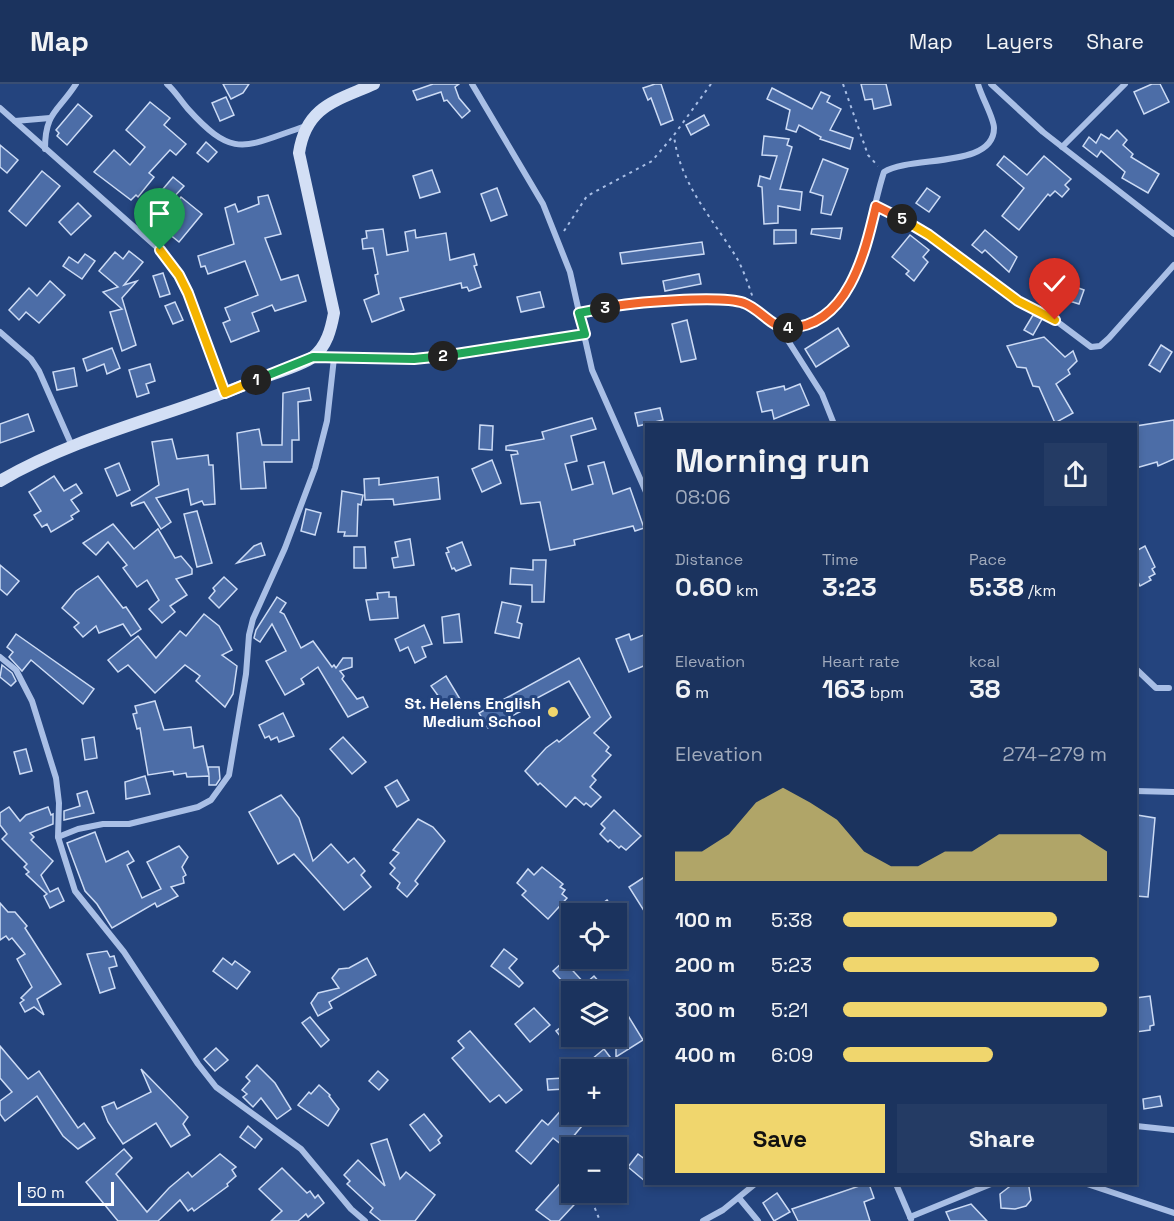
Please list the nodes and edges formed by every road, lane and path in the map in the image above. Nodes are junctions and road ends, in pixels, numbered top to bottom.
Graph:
1 (82, 84) edge
2 (167, 84) edge
3 (374, 84) edge
4 (472, 84) edge
5 (711, 84) edge
6 (843, 84) edge
7 (978, 84) edge
8 (991, 84) edge
9 (1125, 84) edge
10 (75, 86) edge
11 (0, 108) edge
12 (50, 118) junction
13 (15, 120) junction
14 (306, 126) junction
15 (674, 135) junction
16 (1062, 147) junction
17 (45, 149) junction
18 (884, 172) junction
19 (876, 206) junction
20 (1174, 234) edge
21 (557, 241) junction
22 (1174, 265) edge
23 (759, 312) junction
24 (579, 313) junction
25 (780, 328) junction
26 (0, 332) edge
27 (585, 334) junction
28 (313, 357) junction
29 (334, 358) junction
30 (225, 393) junction
31 (834, 423) edge
32 (72, 447) junction
33 (0, 481) edge
34 (645, 490) edge
35 (0, 657) edge
36 (1137, 670) edge
37 (1169, 688) dead end
38 (1137, 791) edge
39 (1174, 792) edge
40 (58, 837) junction
41 (1137, 1126) edge
42 (1174, 1130) edge
43 (754, 1185) edge
44 (896, 1185) edge
45 (989, 1185) edge
46 (1090, 1185) edge
47 (739, 1198) junction
48 (593, 1203) edge
49 (1174, 1213) edge
50 (910, 1219) edge
51 (365, 1221) edge
52 (600, 1221) edge
53 (703, 1221) edge
54 (758, 1221) edge

1 - 10 street
2 - 14 street
3 - 14 main road
4 - 21 street
5 - 15 path
6 - 18 path
7 - 18 street
8 - 16 street
9 - 16 street
10 - 12 street
11 - 13 street
12 - 13 street
12 - 17 street
13 - 17 street
14 - 28 main road
15 - 21 path
15 - 23 path
16 - 20 street
17 - 30 street
18 - 19 street
19 - 22 street
19 - 25 street
21 - 24 street
23 - 24 street
23 - 25 street
24 - 27 street
25 - 31 street
26 - 32 street
27 - 29 street
27 - 34 street
28 - 29 street
28 - 30 main road
29 - 40 street
30 - 32 main road
32 - 33 main road
35 - 40 street
36 - 37 street
38 - 39 street
40 - 51 street
41 - 42 street
43 - 47 street
44 - 50 street
45 - 50 street
46 - 49 street
47 - 53 street
47 - 54 street
48 - 52 path

